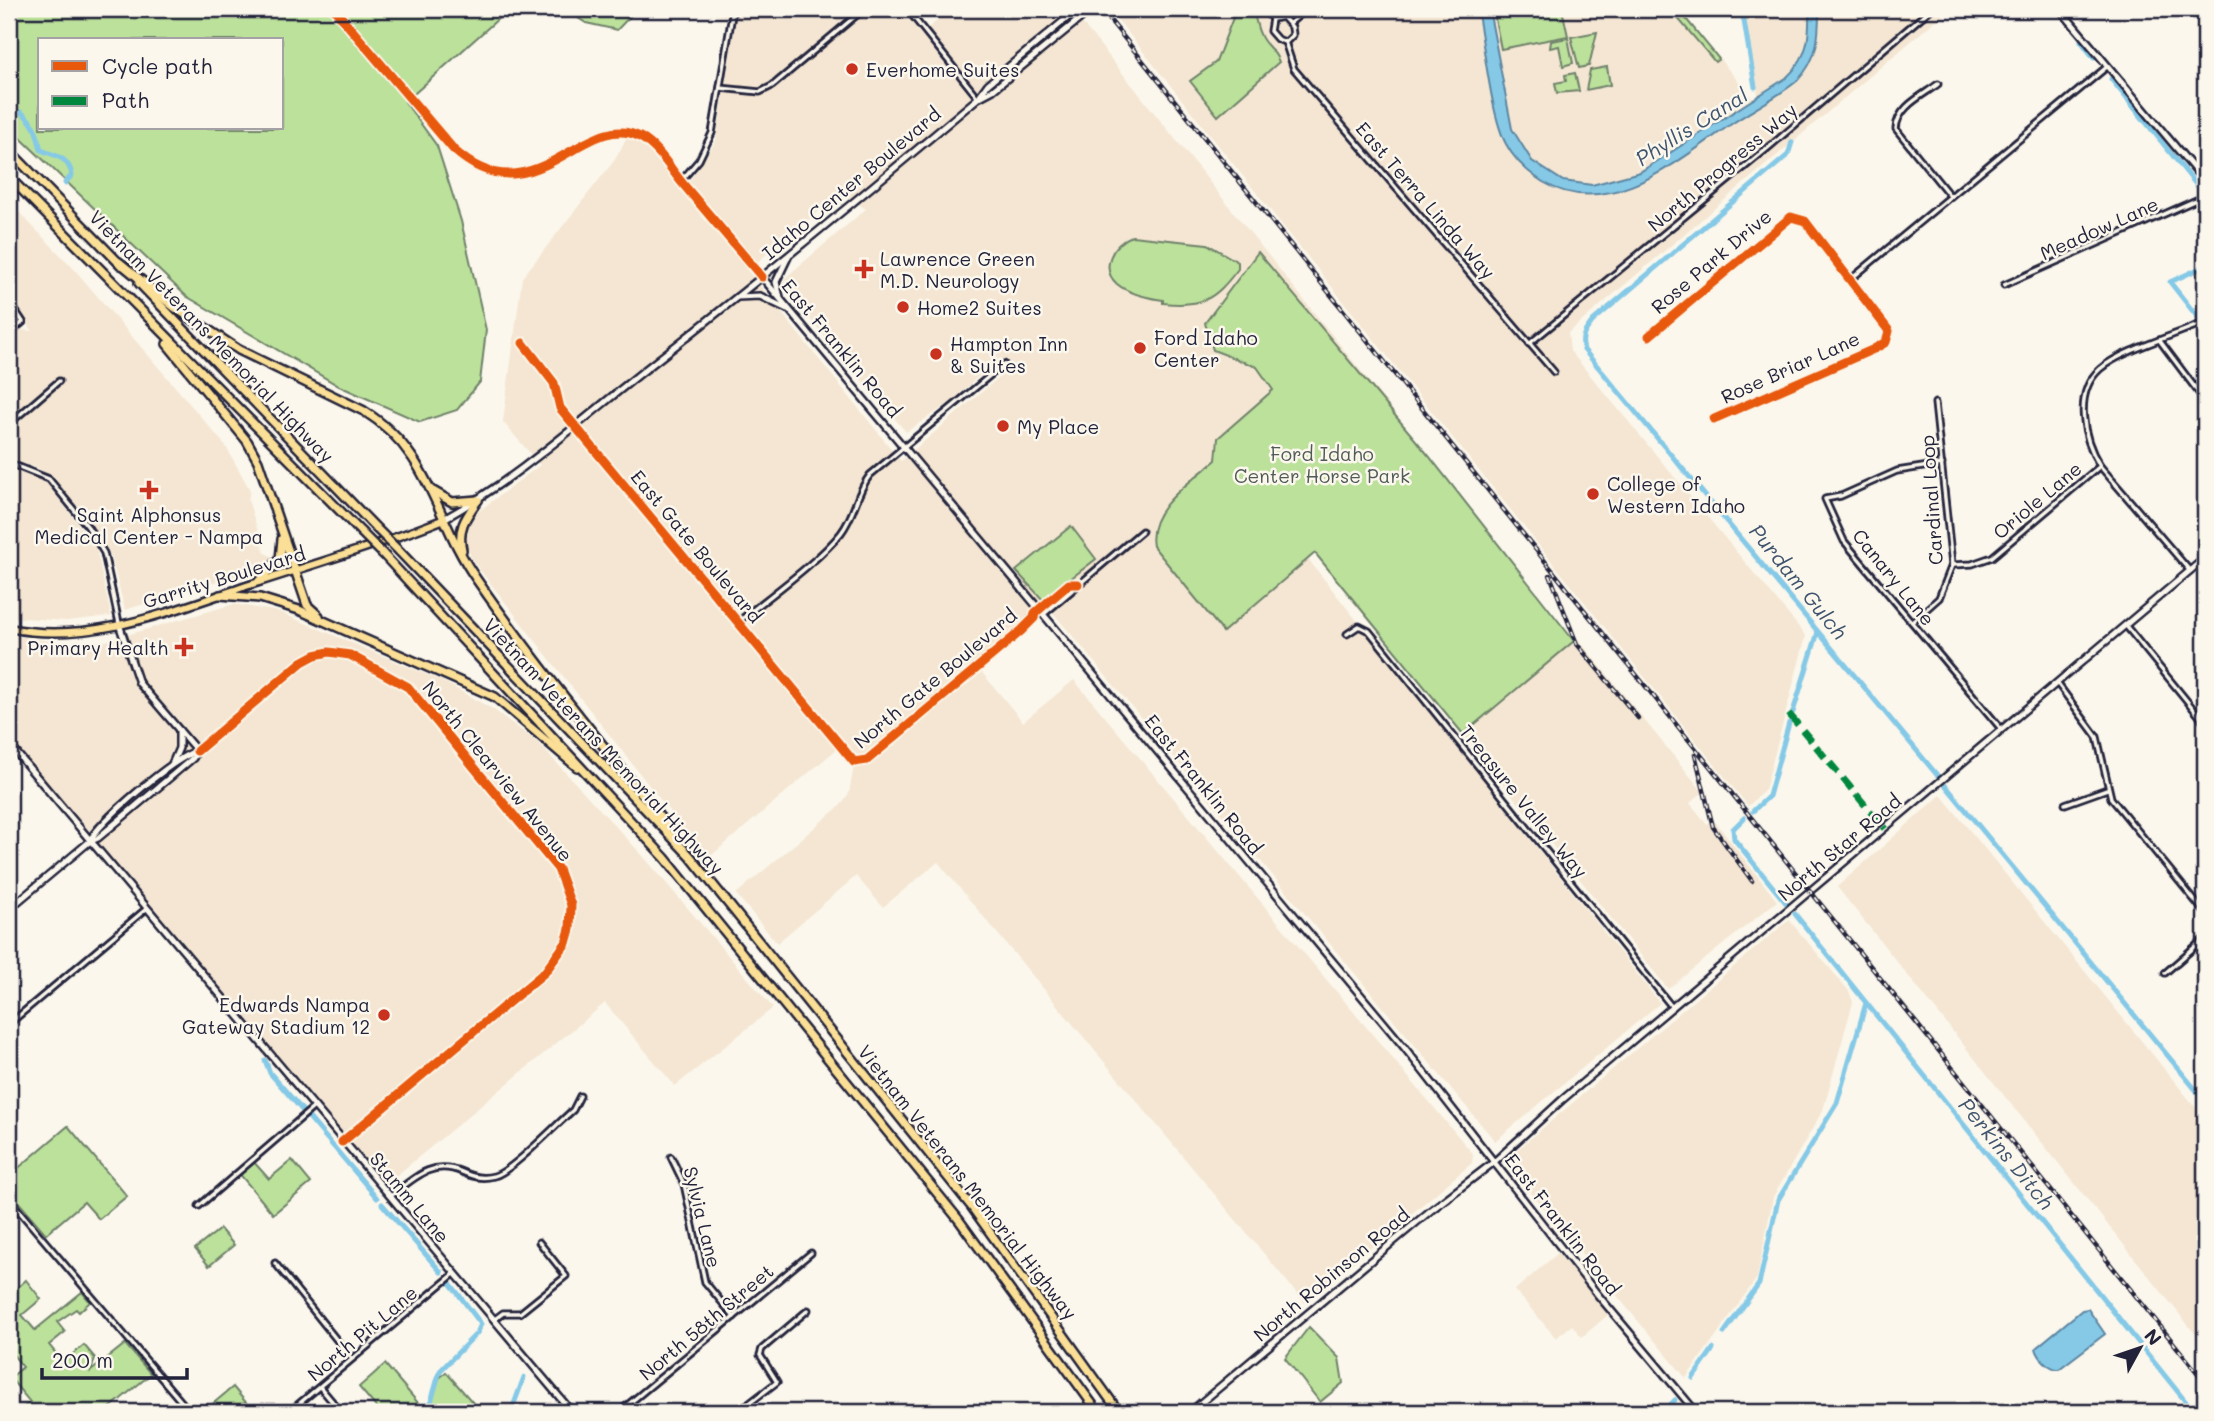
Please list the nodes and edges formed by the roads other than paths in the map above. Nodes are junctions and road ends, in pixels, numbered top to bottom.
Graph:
1 (334, 9) edge
2 (733, 9) edge
3 (864, 9) edge
4 (907, 9) edge
5 (1078, 9) edge
6 (1092, 9) edge
7 (1264, 9) edge
8 (1307, 9) edge
9 (1931, 9) edge
10 (2060, 9) edge
11 (1272, 19) junction
12 (1290, 23) junction
13 (1285, 42) junction
14 (2108, 66) junction
15 (1938, 84) dead end
16 (720, 89) junction
17 (978, 97) junction
18 (9, 150) edge
19 (9, 177) edge
20 (681, 181) junction
21 (2205, 182) edge
22 (1950, 196) junction
23 (2205, 196) edge
24 (791, 253) junction
25 (119, 262) junction
26 (762, 277) junction
27 (1851, 279) junction
28 (2004, 285) dead end
29 (737, 297) junction
30 (780, 300) junction
31 (9, 301) edge
32 (139, 310) junction
33 (788, 310) junction
34 (2205, 322) edge
35 (9, 334) edge
36 (1649, 336) dead end
37 (2160, 341) junction
38 (523, 343) dead end
39 (1529, 344) junction
40 (1004, 364) dead end
41 (1554, 372) dead end
42 (59, 381) dead end
43 (2205, 401) edge
44 (1935, 404) dead end
45 (1714, 419) dead end
46 (9, 424) edge
47 (575, 427) junction
48 (903, 446) junction
49 (9, 463) edge
50 (1942, 464) junction
51 (2100, 466) junction
52 (430, 485) junction
53 (478, 500) junction
54 (442, 520) junction
55 (281, 528) junction
56 (1142, 531) dead end
57 (2205, 558) edge
58 (464, 560) junction
59 (1952, 565) junction
60 (296, 571) junction
61 (2190, 571) junction
62 (259, 582) junction
63 (1078, 584) junction
64 (220, 595) junction
65 (1041, 613) junction
66 (322, 619) junction
67 (1912, 622) junction
68 (738, 623) junction
69 (119, 624) junction
70 (2126, 626) junction
71 (9, 628) edge
72 (1348, 634) dead end
73 (2057, 683) junction
74 (2205, 723) edge
75 (179, 730) junction
76 (2002, 730) junction
77 (9, 744) edge
78 (197, 751) junction
79 (858, 763) joint
80 (172, 764) junction
81 (600, 786) junction
82 (2107, 789) junction
83 (2065, 804) dead end
84 (89, 842) junction
85 (690, 856) junction
86 (9, 909) edge
87 (146, 909) junction
88 (2205, 913) edge
89 (2205, 939) edge
90 (2165, 973) dead end
91 (1673, 1008) junction
92 (9, 1024) edge
93 (580, 1096) dead end
94 (314, 1107) junction
95 (342, 1142) junction
96 (671, 1157) dead end
97 (1494, 1162) junction
98 (389, 1197) junction
99 (9, 1199) edge
100 (199, 1206) dead end
101 (538, 1242) dead end
102 (811, 1253) dead end
103 (275, 1264) dead end
104 (454, 1274) junction
105 (808, 1310) dead end
106 (734, 1317) junction
107 (493, 1320) junction
108 (352, 1359) junction
109 (320, 1387) junction
110 (190, 1412) edge
111 (289, 1412) edge
112 (341, 1412) edge
113 (572, 1412) edge
114 (619, 1412) edge
115 (738, 1412) edge
116 (1098, 1412) edge
117 (1119, 1412) edge
118 (1190, 1412) edge
119 (1696, 1412) edge

1 - 20 street, East Franklin Road
2 - 16 street
3 - 16 street
4 - 17 street
5 - 17 main road, Idaho Center Boulevard
6 - 17 main road, Idaho Center Boulevard
7 - 11 street
8 - 12 street
9 - 39 street, North Progress Way
10 - 14 main road
11 - 12 street
11 - 13 street
12 - 13 street
13 - 39 street, East Terra Linda Way
14 - 21 main road
14 - 22 street
15 - 22 street
16 - 20 street
17 - 24 main road, Idaho Center Boulevard
18 - 25 highway, Vietnam Veterans Memorial Highway
19 - 32 highway, Vietnam Veterans Memorial Highway
20 - 26 street, East Franklin Road
22 - 27 street
23 - 28 street, Meadow Lane
24 - 26 main road, Idaho Center Boulevard
24 - 30 main road
25 - 52 highway
25 - 85 highway, Vietnam Veterans Memorial Highway, bridge
26 - 29 main road, Idaho Center Boulevard
26 - 30 main road, East Franklin Road
27 - 36 street, Rose Park Drive
27 - 45 street, Rose Briar Lane
29 - 33 main road
29 - 47 main road, Idaho Center Boulevard
30 - 33 main road, East Franklin Road
31 - 35 street
32 - 55 highway
32 - 81 highway, Vietnam Veterans Memorial Highway, bridge
33 - 48 main road, East Franklin Road
34 - 37 street
37 - 43 street
37 - 51 street
38 - 47 street, East Gate Boulevard
39 - 41 street, East Terra Linda Way
40 - 48 street
42 - 46 street
44 - 50 street, Cardinal Loop
47 - 53 main road, Idaho Center Boulevard
47 - 68 main road, East Gate Boulevard
48 - 65 main road, East Franklin Road
48 - 68 street
49 - 69 street
50 - 59 street, Cardinal Loop
50 - 67 street, Canary Lane
51 - 59 street, Oriole Lane
51 - 61 street
52 - 53 highway
52 - 54 highway
53 - 54 main road, Idaho Center Boulevard
53 - 58 highway
54 - 58 highway
54 - 60 main road, Garrity Boulevard
55 - 60 highway
55 - 62 highway
56 - 63 street
57 - 61 main road, North Star Road
58 - 85 highway
59 - 67 street, Cardinal Loop
60 - 62 main road, Garrity Boulevard
60 - 66 highway
61 - 70 main road, North Star Road
62 - 64 main road, Garrity Boulevard
63 - 65 street
63 - 65 street
64 - 66 highway
64 - 69 main road, Garrity Boulevard
65 - 79 main road, North Gate Boulevard
65 - 97 main road, East Franklin Road
66 - 81 highway
67 - 76 street, Canary Lane
68 - 79 main road, East Gate Boulevard
69 - 71 main road, Garrity Boulevard
69 - 75 main road
70 - 73 main road, North Star Road
70 - 74 street
72 - 91 street, Treasure Valley Way
73 - 76 main road, North Star Road
73 - 82 street
75 - 78 main road
75 - 80 main road
76 - 91 main road, North Star Road
77 - 84 main road, Stamm Lane
78 - 80 main road
78 - 84 main road
78 - 95 street, North Clearview Avenue
80 - 84 main road
81 - 116 highway, Vietnam Veterans Memorial Highway
82 - 83 street
82 - 88 street
84 - 86 main road
84 - 87 main road, Stamm Lane
85 - 117 highway, Vietnam Veterans Memorial Highway
87 - 92 street
87 - 94 main road, Stamm Lane
89 - 90 street
91 - 97 main road, North Star Road
93 - 98 street
94 - 95 main road, Stamm Lane
94 - 100 street
95 - 98 main road, Stamm Lane
96 - 106 street, Sylvia Lane
97 - 118 main road, North Robinson Road
97 - 119 main road, East Franklin Road
98 - 104 main road, Stamm Lane
99 - 110 street
101 - 107 street
102 - 106 street, North 58th Street
103 - 108 street
104 - 107 main road, Stamm Lane
104 - 108 street, North Pit Lane
105 - 115 street
106 - 114 street, North 58th Street
107 - 113 main road, Stamm Lane
108 - 109 street, North Pit Lane
109 - 111 street, North Pit Lane
109 - 112 street

